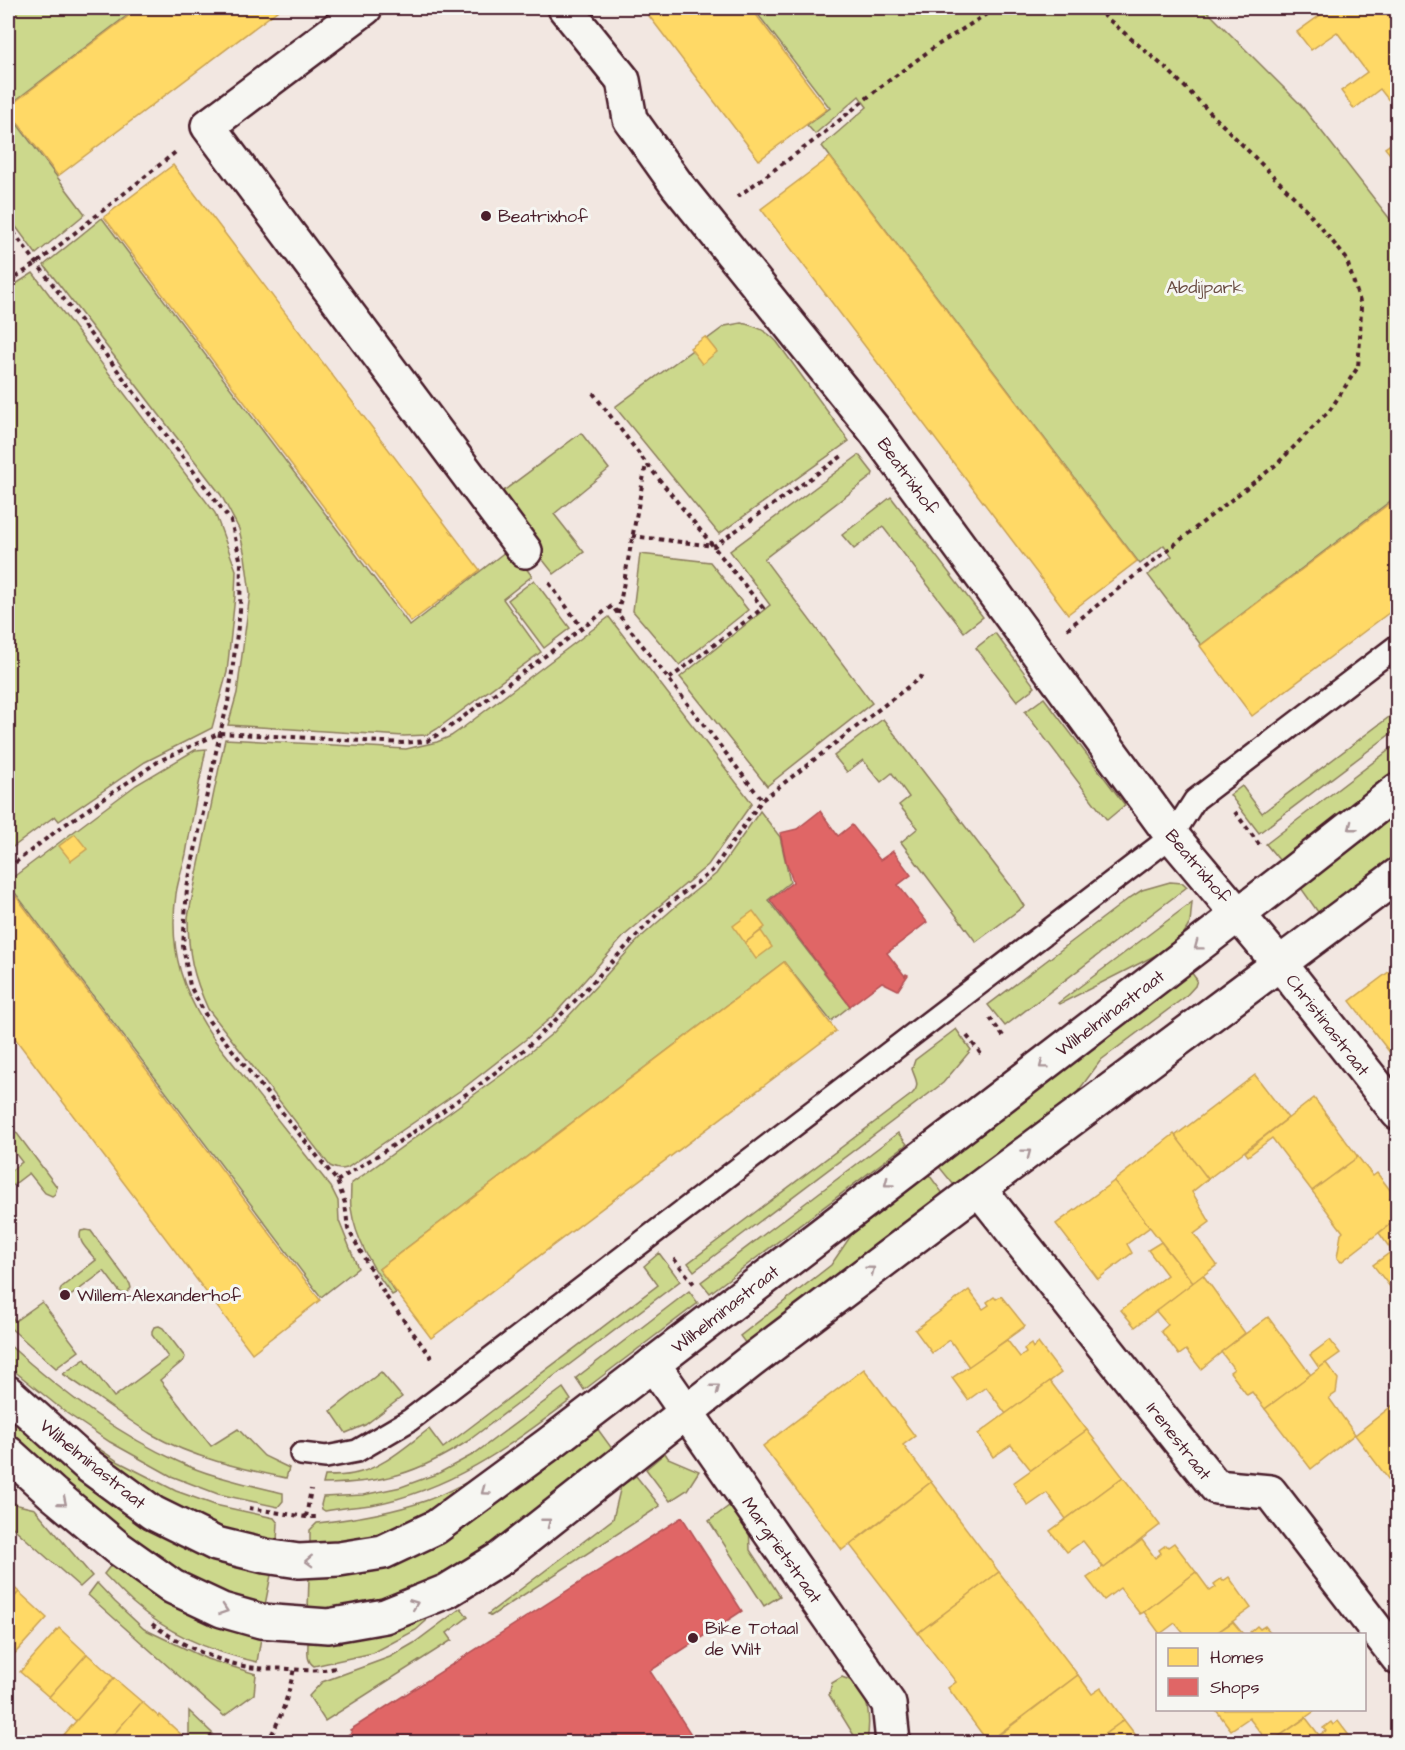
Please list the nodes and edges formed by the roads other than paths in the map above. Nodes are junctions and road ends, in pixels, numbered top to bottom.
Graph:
1 (365, 8) edge
2 (565, 8) edge
3 (525, 551) road end
4 (1398, 645) edge
5 (1398, 790) edge
6 (1172, 836) junction
7 (1398, 875) edge
8 (1238, 915) junction
9 (1280, 964) junction
10 (1398, 1113) edge
11 (979, 1189) junction
12 (653, 1364) junction
13 (8, 1393) edge
14 (686, 1411) junction
15 (8, 1453) edge
16 (301, 1454) dead end
17 (1398, 1658) edge
18 (893, 1743) edge

1 - 3 street
2 - 6 street, Beatrixhof
4 - 6 lane
5 -> 8 street, Wilhelminastraat
6 - 8 street, Beatrixhof
6 - 16 lane
7 - 9 street
8 - 9 street, Beatrixhof
8 -> 12 street, Wilhelminastraat
9 - 10 street, Christinastraat
11 -> 9 street
14 -> 11 street
11 - 17 street, Irenestraat
12 -> 13 street, Wilhelminastraat
12 - 14 street, Margrietstraat
15 -> 14 street
14 - 18 street, Margrietstraat

